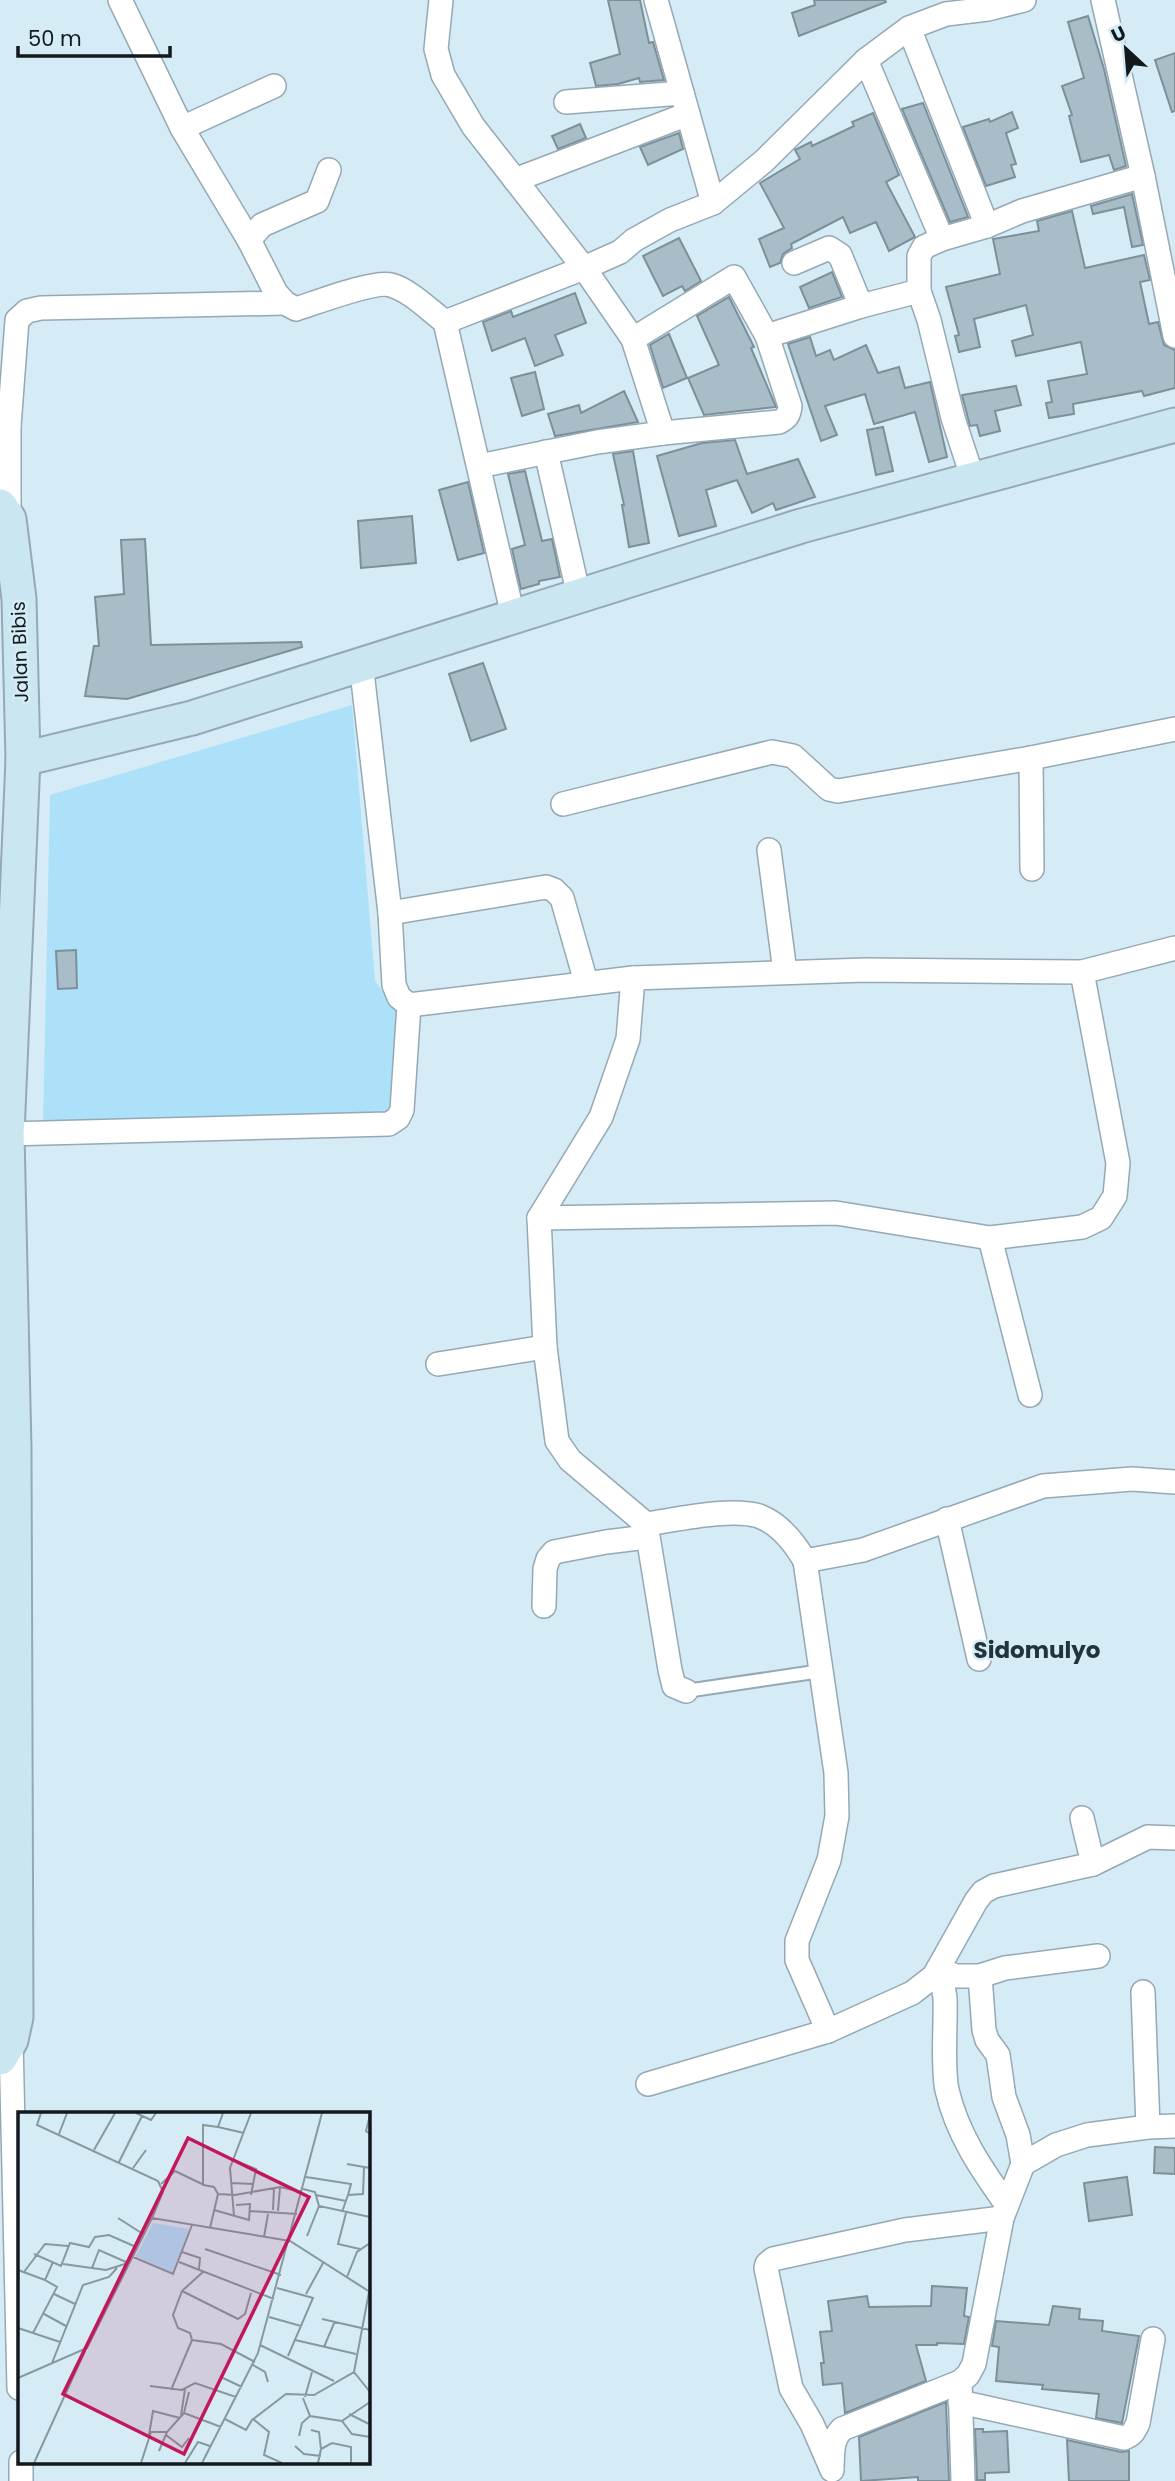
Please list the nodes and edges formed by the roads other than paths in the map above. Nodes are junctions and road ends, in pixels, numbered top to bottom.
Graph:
1 (120, 0) edge
2 (441, 0) edge
3 (656, 0) edge
4 (1024, 0) edge
5 (1103, 0) edge
6 (909, 28) junction
7 (866, 60) junction
8 (274, 86) dead end
9 (566, 102) dead end
10 (685, 103) junction
11 (182, 128) junction
12 (329, 170) dead end
13 (1143, 176) junction
14 (515, 180) junction
15 (713, 203) junction
16 (987, 226) junction
17 (942, 239) junction
18 (249, 240) junction
19 (794, 263) dead end
20 (584, 268) junction
21 (919, 291) junction
22 (285, 303) junction
23 (861, 306) junction
24 (445, 322) junction
25 (766, 336) junction
26 (1175, 336) edge
27 (633, 339) junction
28 (1175, 425) edge
29 (5, 429) edge
30 (663, 433) junction
31 (546, 452) junction
32 (479, 466) junction
33 (973, 479) junction
34 (4, 512) edge
35 (579, 596) junction
36 (513, 616) junction
37 (361, 663) junction
38 (1175, 729) edge
39 (1031, 758) junction
40 (23, 759) junction
41 (563, 804) dead end
42 (769, 850) dead end
43 (1032, 869) dead end
44 (390, 913) junction
45 (8, 917) edge
46 (1175, 948) edge
47 (785, 972) junction
48 (1082, 972) junction
49 (633, 978) junction
50 (586, 982) junction
51 (409, 1005) junction
52 (5, 1048) edge
53 (7, 1134) junction
54 (4, 1207) edge
55 (539, 1218) junction
56 (990, 1238) junction
57 (545, 1347) junction
58 (438, 1364) dead end
59 (1030, 1395) dead end
60 (1175, 1482) edge
61 (947, 1519) junction
62 (647, 1530) junction
63 (805, 1561) junction
64 (544, 1606) dead end
65 (979, 1659) dead end
66 (821, 1671) junction
67 (686, 1691) joint
68 (1082, 1818) dead end
69 (1175, 1838) edge
70 (1093, 1864) junction
71 (1098, 1956) dead end
72 (936, 1973) junction
73 (980, 1976) junction
74 (1143, 1992) dead end
75 (828, 2031) junction
76 (6, 2049) edge
77 (648, 2084) dead end
78 (1175, 2126) edge
79 (1148, 2127) junction
80 (1023, 2164) junction
81 (1005, 2212) junction
82 (1153, 2339) dead end
83 (18, 2362) edge
84 (960, 2392) junction
85 (832, 2476) edge
86 (963, 2481) edge

1 - 11 street
2 - 14 street
3 - 10 street
4 - 6 street
5 - 13 street
6 - 7 street
6 - 16 street
7 - 15 street
7 - 17 street
8 - 11 street
9 - 10 street
10 - 14 street
10 - 15 street
11 - 18 street
12 - 18 street
13 - 16 street
13 - 26 street
14 - 20 street
15 - 20 street
16 - 17 street
17 - 21 street
18 - 22 street
19 - 23 street
20 - 24 street
20 - 27 street
21 - 23 street
21 - 33 street
22 - 24 street
22 - 29 street
23 - 25 street
24 - 32 street
25 - 27 street
25 - 30 street
27 - 30 street
28 - 33 main road
29 - 34 street
30 - 31 street
31 - 32 street
31 - 35 street
32 - 36 street
33 - 35 main road
34 - 40 main road, Jalan Bibis
35 - 36 main road
36 - 37 main road
37 - 40 main road
37 - 44 street
38 - 39 street
39 - 41 street
39 - 43 street
40 - 45 main road, Jalan Bibis
42 - 47 street
44 - 50 street
44 - 51 street
45 - 52 main road, Jalan Bibis
46 - 48 street
47 - 48 street
47 - 49 street
48 - 56 street
49 - 50 street
49 - 55 street
50 - 51 street
51 - 53 street
52 - 53 main road, Jalan Bibis
53 - 54 main road, Jalan Bibis
54 - 76 main road, Jalan Bibis
55 - 56 street
55 - 57 street
56 - 59 street
57 - 58 street
57 - 62 street
60 - 61 street
61 - 63 street
61 - 65 street
62 - 63 street
62 - 64 street
62 - 67 street
63 - 66 street
66 - 67 lane
66 - 75 street
68 - 70 street
69 - 70 street
70 - 72 street
71 - 73 street
72 - 73 street
72 - 75 street
72 - 81 street
73 - 80 street
74 - 79 street
75 - 77 street
76 - 83 street
78 - 79 street
79 - 80 street
80 - 81 street
81 - 84 street
81 - 85 street
82 - 84 street
84 - 85 street
84 - 86 street

